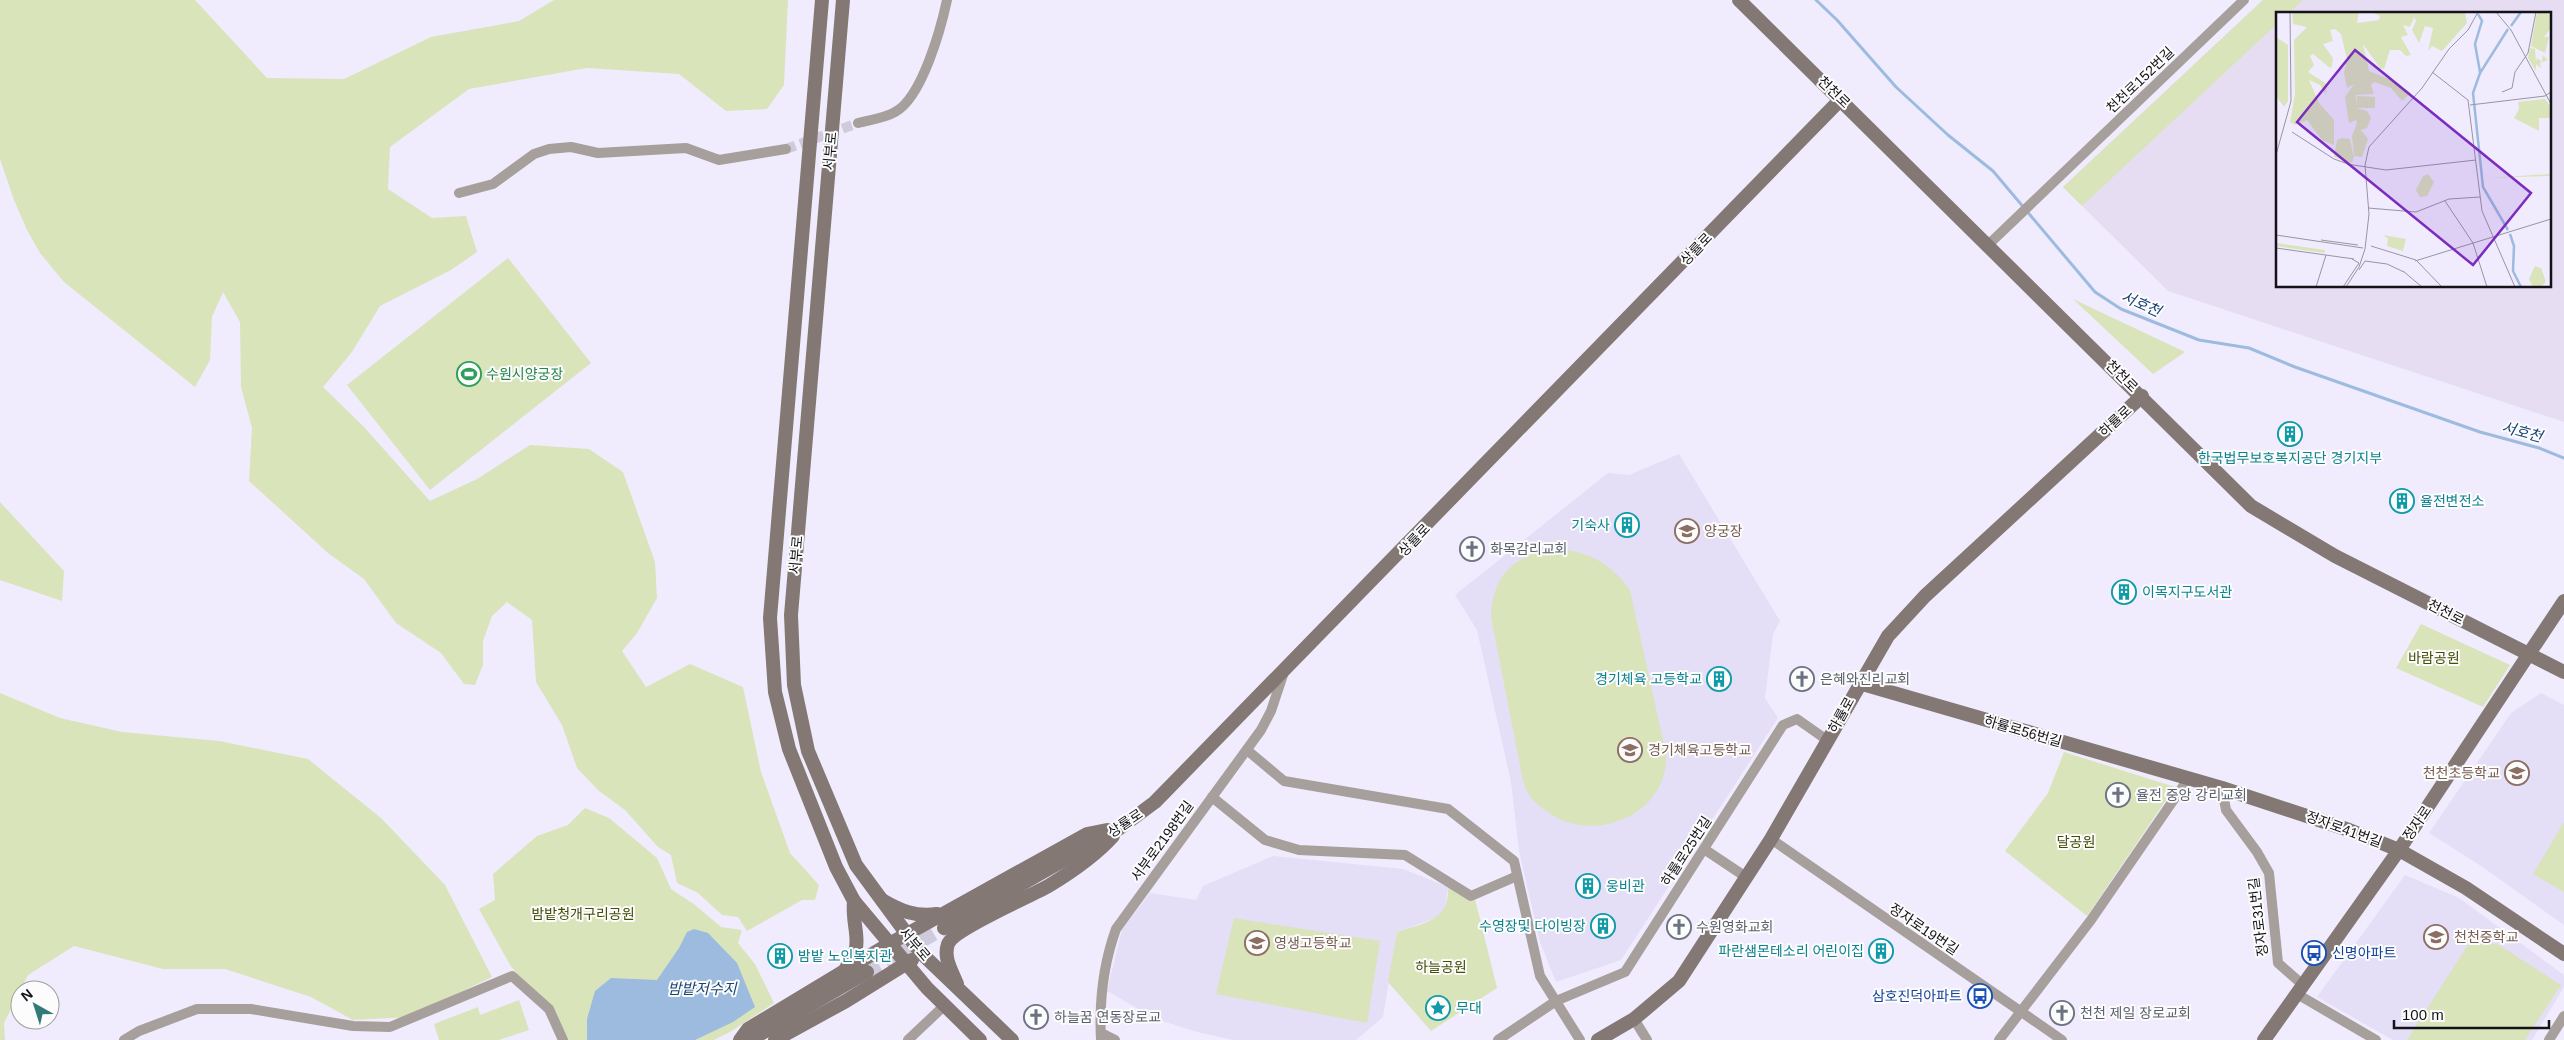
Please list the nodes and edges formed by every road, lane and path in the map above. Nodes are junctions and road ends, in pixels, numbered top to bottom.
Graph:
1 (822, 0) edge
2 (843, 0) edge
3 (947, 0) edge
4 (1739, 0) edge
5 (2244, 0) edge
6 (1841, 99) junction
7 (858, 123) tunnel mouth
8 (786, 149) tunnel mouth
9 (459, 193) dead end
10 (1988, 245) junction
11 (2142, 396) junction
12 (2564, 601) edge
13 (2529, 654) junction
14 (1284, 672) junction
15 (2564, 672) edge
16 (1859, 683) junction
17 (1827, 740) junction
18 (1246, 750) junction
19 (2188, 779) junction
20 (2222, 788) junction
21 (1212, 797) junction
22 (1120, 828) junction
23 (1771, 839) junction
24 (1704, 848) junction
25 (2399, 850) junction
26 (1517, 876) junction
27 (1746, 877) junction
28 (878, 898) junction
29 (854, 901) junction
30 (943, 913) junction
31 (944, 928) tunnel mouth
32 (905, 935) junction
33 (889, 944) junction
34 (920, 952) junction
35 (2564, 954) edge
36 (907, 964) junction
37 (867, 972) tunnel mouth
38 (842, 973) junction
39 (2300, 989) junction
40 (960, 990) junction
41 (1556, 1001) junction
42 (945, 1005) junction
43 (2020, 1011) junction
44 (2564, 1016) edge
45 (1634, 1019) junction
46 (1101, 1036) edge
47 (124, 1040) edge
48 (563, 1040) edge
49 (740, 1040) edge
50 (750, 1040) edge
51 (775, 1040) edge
52 (908, 1040) edge
53 (980, 1040) edge
54 (1012, 1040) edge
55 (1115, 1040) edge
56 (1498, 1040) edge
57 (1580, 1040) edge
58 (1598, 1040) edge
59 (1647, 1040) edge
60 (1999, 1040) edge
61 (2062, 1040) edge
62 (2264, 1040) edge
63 (2376, 1040) edge
64 (2549, 1040) edge

1 - 29 street, 서부로
2 - 28 street, 서부로
3 - 7 street
4 - 6 street, 천천로
5 - 10 street, 천천로152번길
6 - 10 street, 천천로
6 - 14 street, 상률로
8 - 9 street
10 - 11 street, 천천로
11 - 13 street, 천천로
11 - 16 street, 하률로
12 - 13 street, 정자로
13 - 15 street, 천천로
13 - 25 street, 정자로
14 - 18 street, 서부로2198번길
14 - 22 street, 상률로
16 - 17 street, 하률로
16 - 19 street, 하률로56번길
17 - 23 street, 하률로
17 - 24 street, 하률로25번길
18 - 21 street, 서부로2198번길
18 - 26 street
19 - 20 street, 정자로41번길
19 - 43 street
20 - 25 street, 정자로41번길
20 - 39 street, 정자로31번길
21 - 26 street
21 - 46 street, 서부로2198번길
22 - 30 street
22 - 31 street, 상률로
22 - 40 street
23 - 27 street, 하률로
23 - 43 street, 정자로19번길
24 - 27 street
24 - 41 street, 하률로25번길
25 - 35 street, 정자로41번길
25 - 39 street, 정자로
26 - 41 street
27 - 45 street, 하률로
28 - 30 street
28 - 32 street, 서부로
29 - 33 street, 서부로
29 - 38 street
30 - 32 street
32 - 33 street
32 - 34 street, 서부로
33 - 36 street, 서부로
33 - 38 street
34 - 36 street
34 - 40 street, 서부로
36 - 42 street, 서부로
36 - 51 street
37 - 50 street
38 - 49 street
39 - 62 street, 정자로
39 - 63 street, 정자로31번길
40 - 54 street, 서부로
41 - 56 street, 하률로25번길
41 - 57 street
42 - 52 street
42 - 53 street, 서부로
43 - 60 street
43 - 61 street, 정자로19번길
44 - 64 street
45 - 58 street, 하률로
45 - 59 street
46 - 55 street
47 - 48 street

